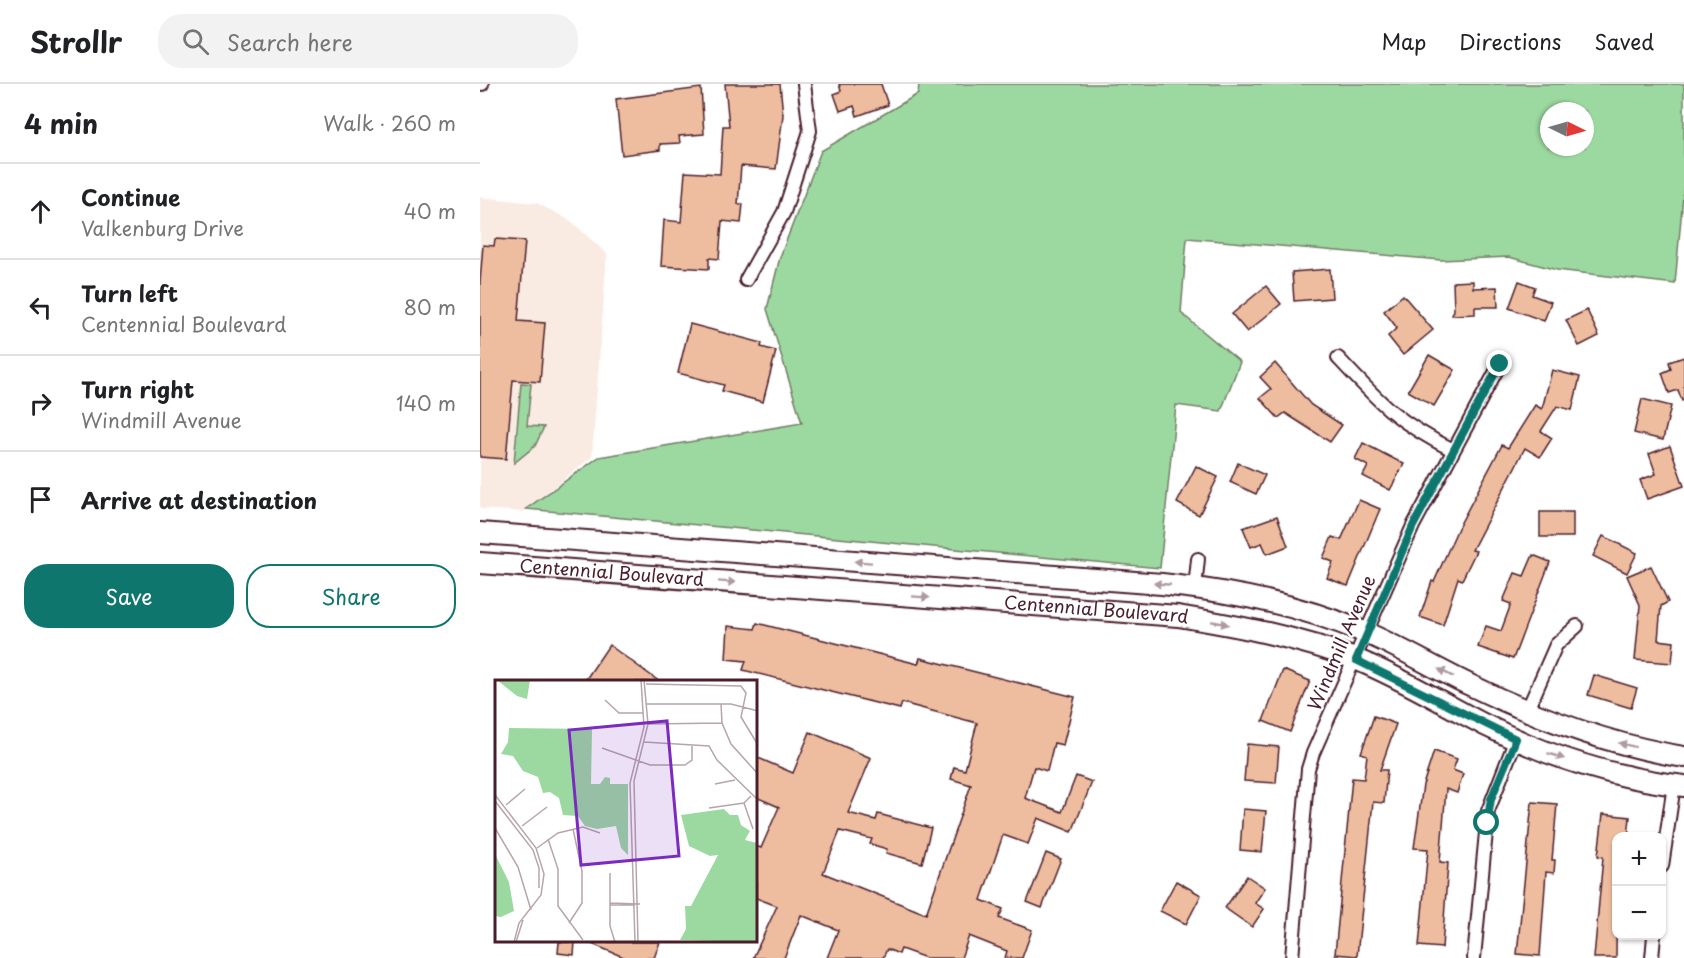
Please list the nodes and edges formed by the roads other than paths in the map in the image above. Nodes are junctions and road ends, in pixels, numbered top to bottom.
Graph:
1 (804, 84) edge
2 (746, 280) dead end
3 (1338, 358) dead end
4 (1500, 364) dead end
5 (1453, 450) junction
6 (480, 533) edge
7 (1198, 559) dead end
8 (480, 563) edge
9 (1195, 588) junction
10 (1577, 626) dead end
11 (1366, 632) junction
12 (1356, 660) junction
13 (1527, 711) junction
14 (1516, 739) junction
15 (1684, 757) edge
16 (1679, 785) edge
17 (1666, 847) edge
18 (1654, 940) edge
19 (1292, 958) edge
20 (1474, 958) edge
21 (1652, 958) edge

1 - 2 street
3 - 5 street
4 - 5 street, Windmill Avenue
5 - 11 street, Windmill Avenue
9 -> 6 main road, Centennial Boulevard
7 - 9 street
8 -> 12 main road, Centennial Boulevard
9 - 11 main road, Centennial Boulevard
10 - 13 street
11 - 12 street, Windmill Avenue
13 -> 11 main road, Centennial Boulevard
12 - 14 main road, Centennial Boulevard
12 - 19 street, Windmill Avenue
15 -> 13 main road, Centennial Boulevard
14 -> 16 main road, Centennial Boulevard
14 - 20 street
16 - 17 street
18 - 21 street

